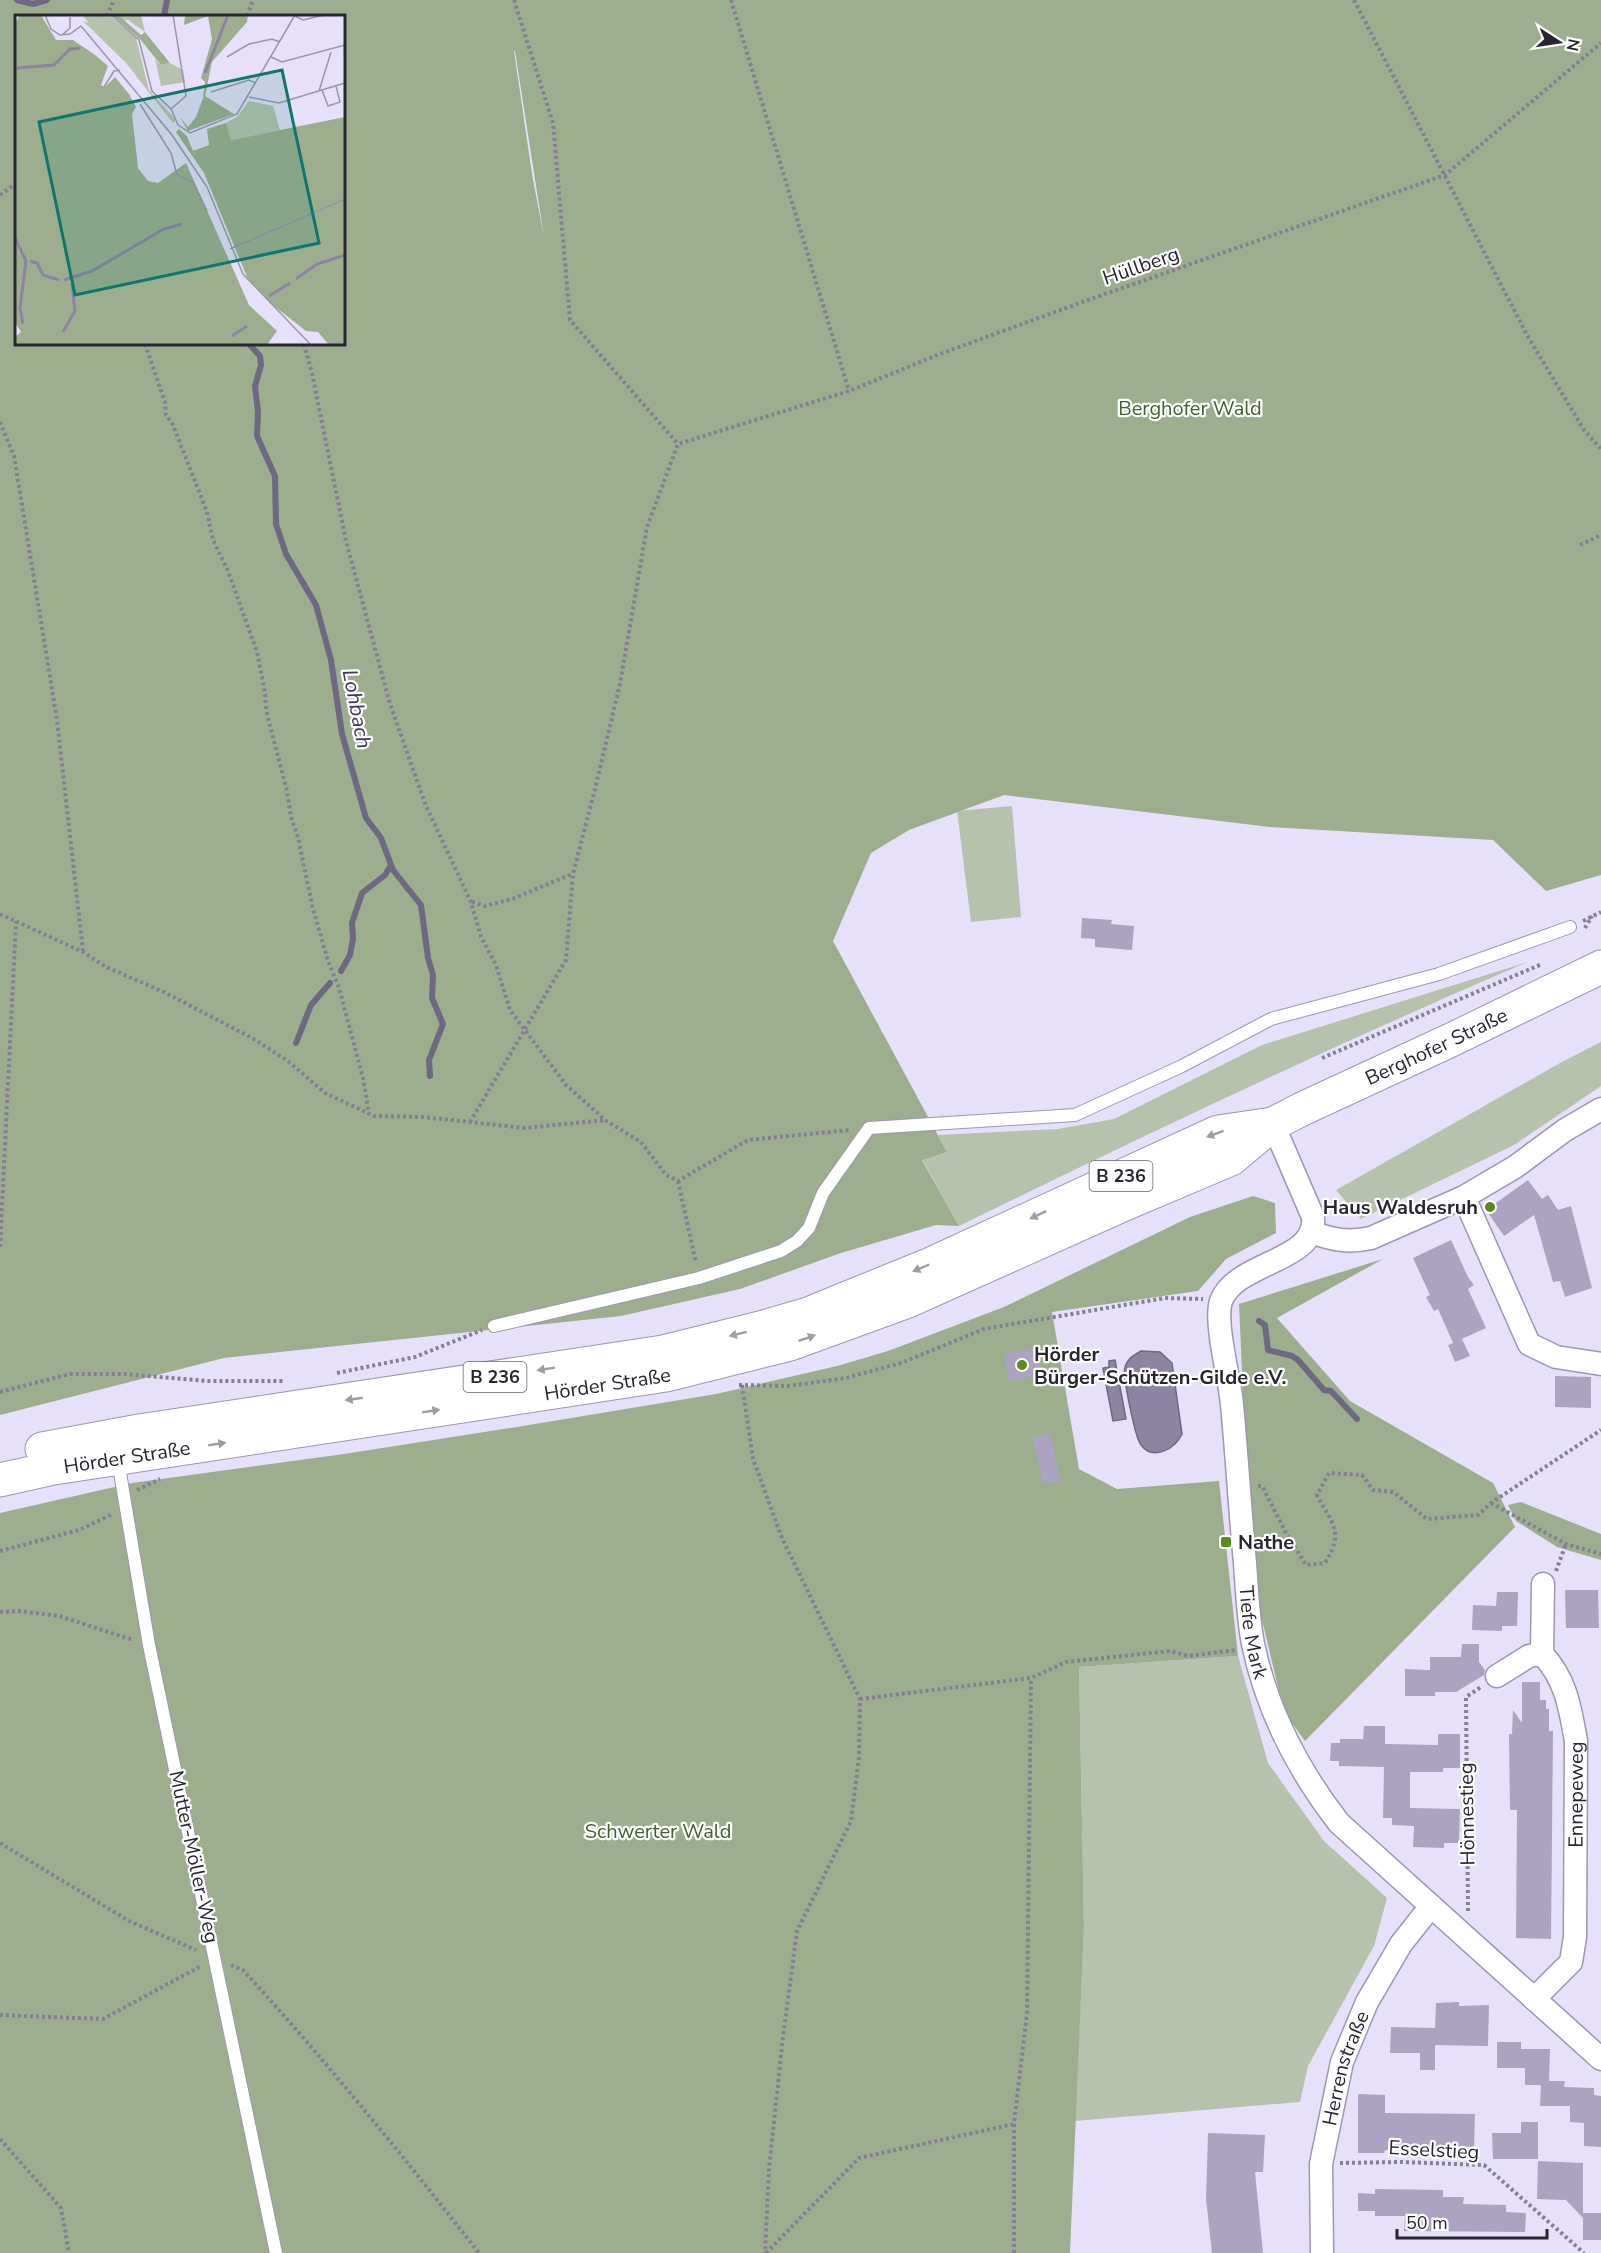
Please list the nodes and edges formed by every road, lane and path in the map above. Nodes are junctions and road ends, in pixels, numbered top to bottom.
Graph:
1 (114, 0) edge
2 (253, 0) edge
3 (514, 0) edge
4 (731, 0) edge
5 (1354, 0) edge
6 (107, 15) edge
7 (247, 15) edge
8 (1601, 43) edge
9 (1445, 175) junction
10 (15, 184) edge
11 (0, 195) edge
12 (145, 345) edge
13 (304, 345) edge
14 (849, 391) junction
15 (0, 422) edge
16 (2, 430) edge
17 (678, 444) junction
18 (1601, 449) edge
19 (1601, 535) edge
20 (1580, 545) dead end
21 (573, 874) junction
22 (471, 902) junction
23 (0, 914) edge
24 (1592, 916) dead end
25 (16, 921) junction
26 (1575, 931) joint
27 (83, 952) junction
28 (1546, 962) dead end
29 (1601, 967) edge
30 (525, 1031) junction
31 (1322, 1058) dead end
32 (1601, 1109) edge
33 (369, 1114) junction
34 (605, 1120) junction
35 (470, 1122) junction
36 (1273, 1124) junction
37 (869, 1128) junction
38 (678, 1182) junction
39 (1464, 1197) junction
40 (1311, 1232) junction
41 (0, 1246) edge
42 (980, 1255) junction
43 (699, 1278) junction
44 (1221, 1301) junction
45 (494, 1326) joint
46 (1601, 1364) edge
47 (333, 1373) dead end
48 (287, 1381) dead end
49 (742, 1385) junction
50 (730, 1387) dead end
51 (0, 1392) edge
52 (1601, 1430) edge
53 (0, 1456) edge
54 (118, 1460) junction
55 (161, 1479) dead end
56 (0, 1480) edge
57 (1239, 1487) junction
58 (125, 1502) junction
59 (1491, 1503) junction
60 (0, 1551) edge
61 (1601, 1554) edge
62 (1543, 1584) dead end
63 (0, 1612) edge
64 (1253, 1644) junction
65 (150, 1645) junction
66 (1542, 1654) junction
67 (1497, 1676) dead end
68 (1031, 1678) junction
69 (1472, 1692) dead end
70 (860, 1699) junction
71 (0, 1843) edge
72 (1431, 1906) junction
73 (1468, 1939) junction
74 (215, 1958) junction
75 (1534, 1999) junction
76 (0, 2015) edge
77 (1601, 2059) edge
78 (1014, 2124) junction
79 (0, 2139) edge
80 (1321, 2164) junction
81 (69, 2253) edge
82 (276, 2253) edge
83 (479, 2253) edge
84 (765, 2253) edge
85 (1014, 2253) edge
86 (1322, 2253) edge
87 (1584, 2253) edge

1 - 6 path
2 - 7 path
3 - 17 path
4 - 14 path
5 - 9 path
8 - 9 path
9 - 14 path, Hüllberg
9 - 18 path
10 - 11 path
12 - 33 path
13 - 22 path
14 - 17 path, Hüllberg
15 - 16 path
16 - 27 path
17 - 21 path
19 - 20 path
21 - 22 path
21 - 30 path
22 - 30 path
23 - 25 path
24 - 26 path
25 - 27 path
25 - 41 path
26 - 37 lane
27 - 33 path
28 - 31 path
29 - 36 main road, Berghofer Straße / B 236
30 - 34 path
30 - 35 path
32 - 39 street
33 - 35 path
34 - 35 path
34 - 38 path
36 - 40 street
36 - 42 main road, Berghofer Straße / B 236
37 - 38 path
37 - 43 lane
38 - 43 path
39 - 40 street
39 - 46 street
40 - 44 street
42 -> 53 main road, Hörder Straße / B 236
54 -> 42 main road, Hörder Straße / B 236
43 - 45 lane
44 - 49 path
44 - 57 street, Tiefe Mark
45 - 47 path
48 - 51 path
49 - 50 path
49 - 70 path
52 - 59 path
54 - 56 main road, Hörder Straße / B 236
54 - 58 lane, Mutter-Möller-Weg
55 - 58 path
57 - 59 path
57 - 64 street, Tiefe Mark
58 - 60 path
58 - 65 lane, Mutter-Möller-Weg
59 - 61 path
62 - 66 street
63 - 65 path
64 - 68 path
64 - 72 street, Tiefe Mark
65 - 74 lane, Mutter-Möller-Weg
66 - 67 street
66 - 75 street, Ennepeweg
68 - 70 path
68 - 78 path
69 - 73 path, Hönnestieg
70 - 84 path
71 - 74 path
72 - 73 street, Tiefe Mark
72 - 80 street, Herrenstraße
73 - 75 street, Tiefe Mark
74 - 76 path
74 - 82 lane, Mutter-Möller-Weg
74 - 83 path
75 - 77 street, Tiefe Mark
78 - 84 path
78 - 85 path
79 - 81 path
80 - 86 street, Herrenstraße
80 - 87 path, Esselstieg

